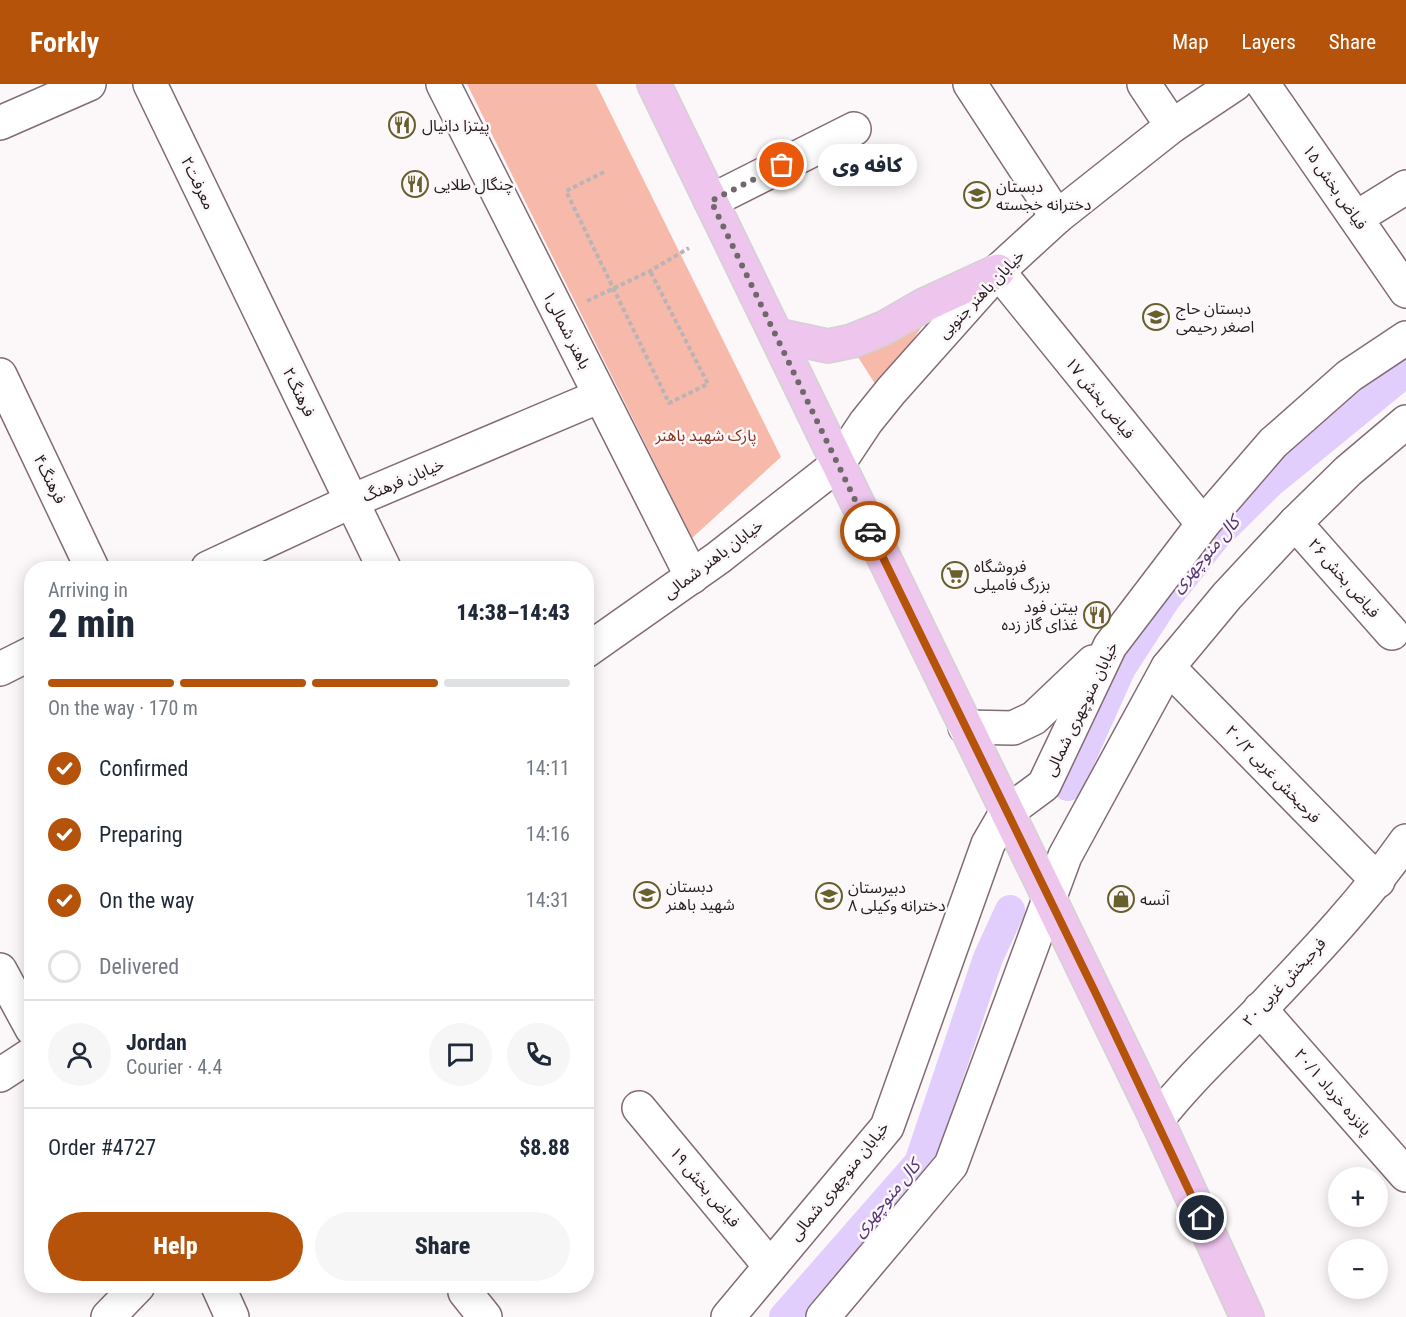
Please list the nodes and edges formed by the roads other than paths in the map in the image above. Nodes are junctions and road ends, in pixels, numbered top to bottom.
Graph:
1 (89, 84) edge
2 (150, 84) edge
3 (443, 84) edge
4 (654, 84) edge
5 (970, 84) edge
6 (1144, 84) edge
7 (1235, 84) edge
8 (1263, 84) edge
9 (0, 123) edge
10 (1172, 126) junction
11 (854, 129) dead end
12 (1406, 187) edge
13 (711, 201) junction
14 (1057, 217) junction
15 (1356, 218) junction
16 (998, 271) junction
17 (246, 282) joint
18 (1406, 291) edge
19 (776, 335) junction
20 (1406, 338) edge
21 (3, 382) edge
22 (600, 396) junction
23 (1406, 422) edge
24 (838, 464) junction
25 (352, 501) junction
26 (1295, 523) junction
27 (1203, 524) junction
28 (89, 561) edge
29 (223, 561) edge
30 (381, 561) edge
31 (692, 577) junction
32 (1392, 633) dead end
33 (594, 645) edge
34 (1110, 646) junction
35 (24, 657) edge
36 (1168, 667) junction
37 (0, 669) edge
38 (965, 727) junction
39 (1006, 813) junction
40 (1406, 841) edge
41 (1378, 881) junction
42 (1050, 897) junction
43 (0, 970) edge
44 (1260, 1009) junction
45 (24, 1014) edge
46 (24, 1059) edge
47 (0, 1075) edge
48 (639, 1108) dead end
49 (1157, 1120) junction
50 (1406, 1175) edge
51 (770, 1266) junction
52 (131, 1293) edge
53 (221, 1293) edge
54 (466, 1293) edge
55 (108, 1317) edge
56 (232, 1317) edge
57 (485, 1317) edge
58 (728, 1317) edge
59 (823, 1317) edge
60 (1247, 1317) edge

1 - 9 street
2 - 17 street, معرفت۲
3 - 22 street, باهنر شمالی۱
4 - 13 main road
5 - 14 street
6 - 10 street
7 - 10 street, خیابان باهنر جنوبی
8 - 15 street, فیاض بخش ۱۵
10 - 14 street, خیابان باهنر جنوبی
11 - 13 street
12 - 15 street
13 - 19 main road
14 - 16 street, خیابان باهنر جنوبی
15 - 18 street, فیاض بخش ۱۵
16 - 19 main road
16 - 24 street, خیابان باهنر جنوبی
16 - 27 street, فیاض بخش ۱۷
17 - 25 street, فرهنگ۲
19 - 24 main road
20 - 27 street, خیابان منوچهری شمالی
21 - 28 street, فرهنگ۴
22 - 25 street, خیابان فرهنگ
22 - 31 street, باهنر شمالی۱
23 - 26 street
24 - 31 street, خیابان باهنر شمالی
24 - 38 main road
25 - 29 street, خیابان فرهنگ
25 - 30 street, فرهنگ۲
26 - 32 street, فیاض بخش ۲۶
26 - 36 street
27 - 34 street, خیابان منوچهری شمالی
31 - 33 street, خیابان باهنر شمالی
34 - 38 street
34 - 39 street, خیابان منوچهری شمالی
35 - 37 street
36 - 41 street, فرحبخش غربی ۲۰/۲
36 - 42 street
38 - 39 main road
39 - 42 main road
39 - 51 street, خیابان منوچهری شمالی
40 - 41 street, فرحبخش غربی ۲۰
41 - 44 street, فرحبخش غربی ۲۰
42 - 49 main road
42 - 59 street
43 - 45 street
44 - 49 street, فرحبخش غربی ۲۰
44 - 50 street, پانزده خرداد ۲۰/۱
46 - 47 street
48 - 51 street, فیاض بخش ۱۹
49 - 60 main road
51 - 58 street, خیابان منوچهری شمالی
52 - 55 street
53 - 56 street
54 - 57 street

